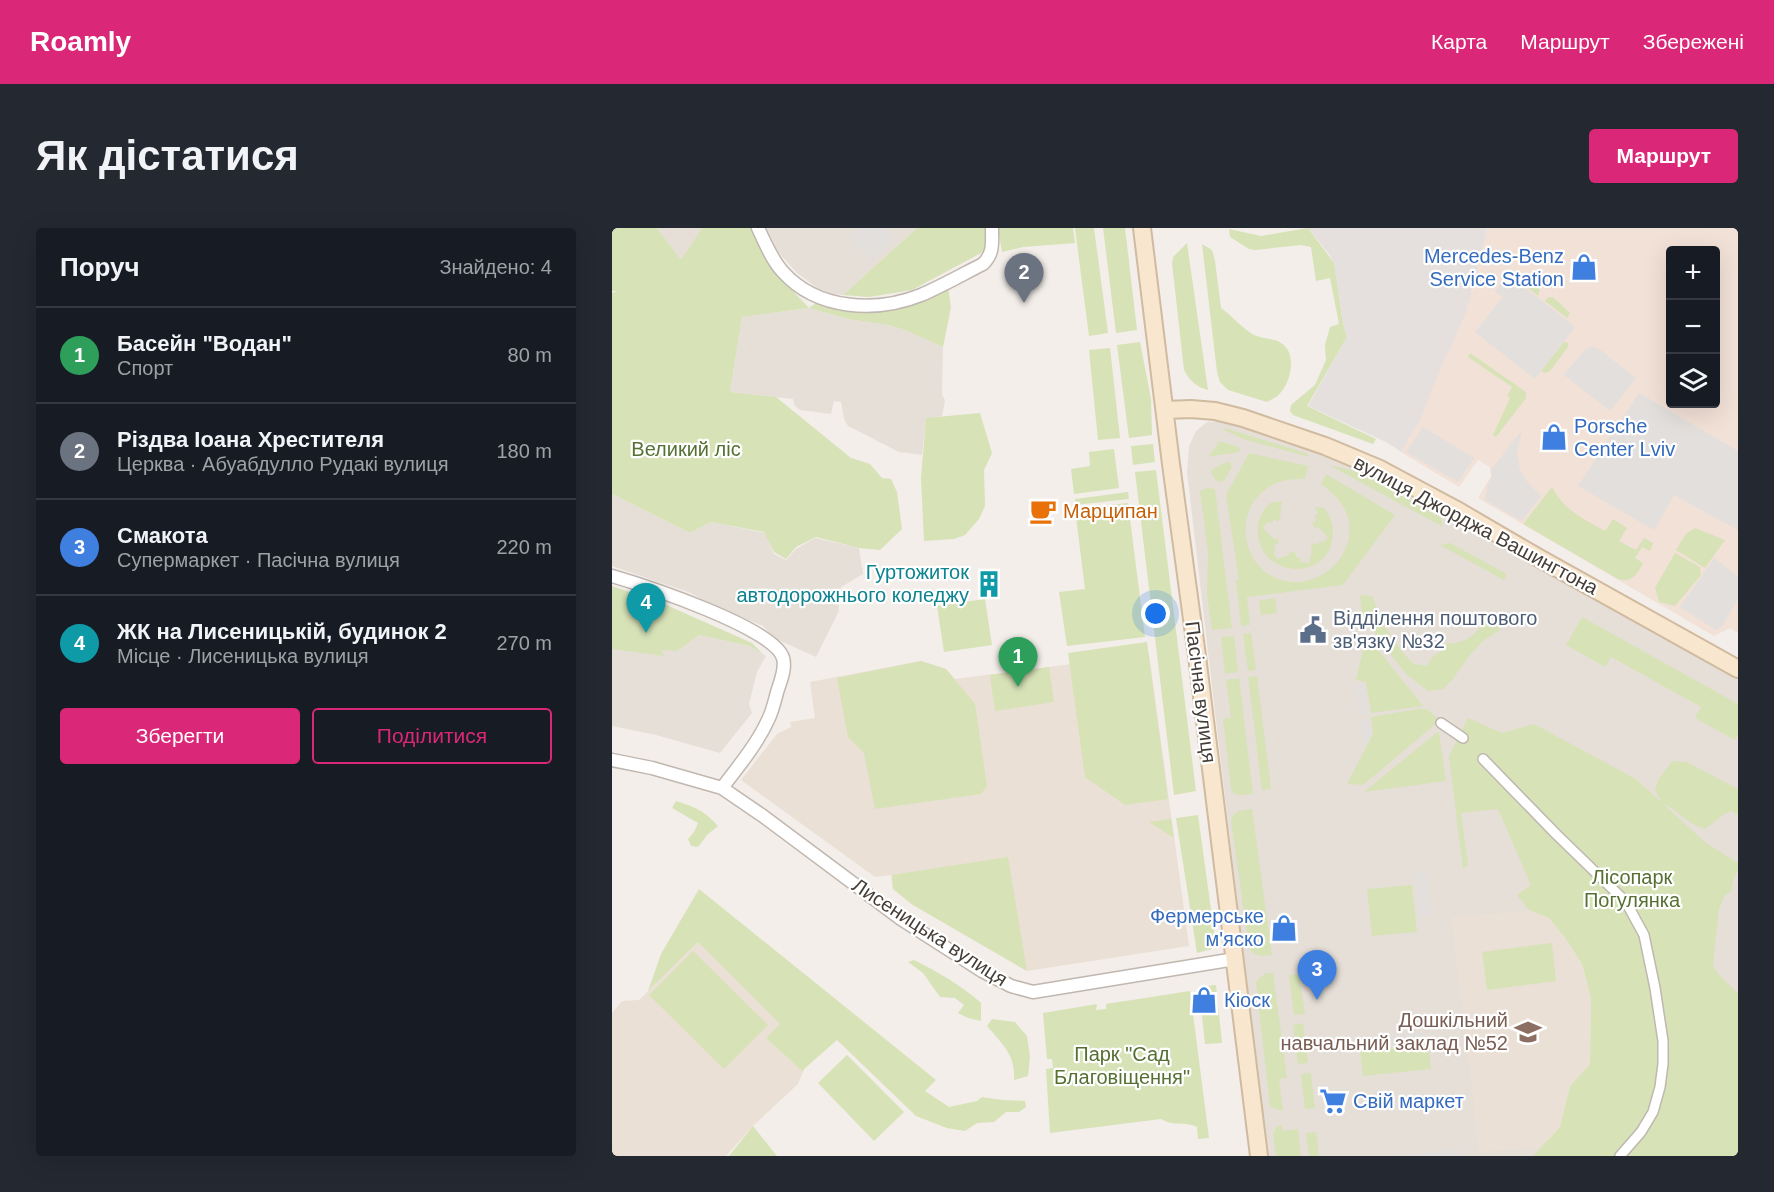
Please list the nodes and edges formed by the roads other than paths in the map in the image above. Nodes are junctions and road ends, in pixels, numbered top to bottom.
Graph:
1 (758, 228) edge
2 (992, 228) edge
3 (1142, 228) edge
4 (1165, 410) junction
5 (612, 576) edge
6 (1738, 669) edge
7 (1441, 723) dead end
8 (1463, 738) dead end
9 (1483, 759) dead end
10 (612, 760) edge
11 (722, 788) junction
12 (1235, 959) junction
13 (1259, 1156) edge
14 (1620, 1156) edge

1 - 2 street
3 - 4 main road, Пасічна вулиця
4 - 6 main road, вулиця Джорджа Вашингтона
4 - 12 main road, Пасічна вулиця
5 - 11 street
7 - 8 street
9 - 14 street
10 - 11 street, Лисеницька вулиця
11 - 12 street, Лисеницька вулиця
12 - 13 main road, Пасічна вулиця

